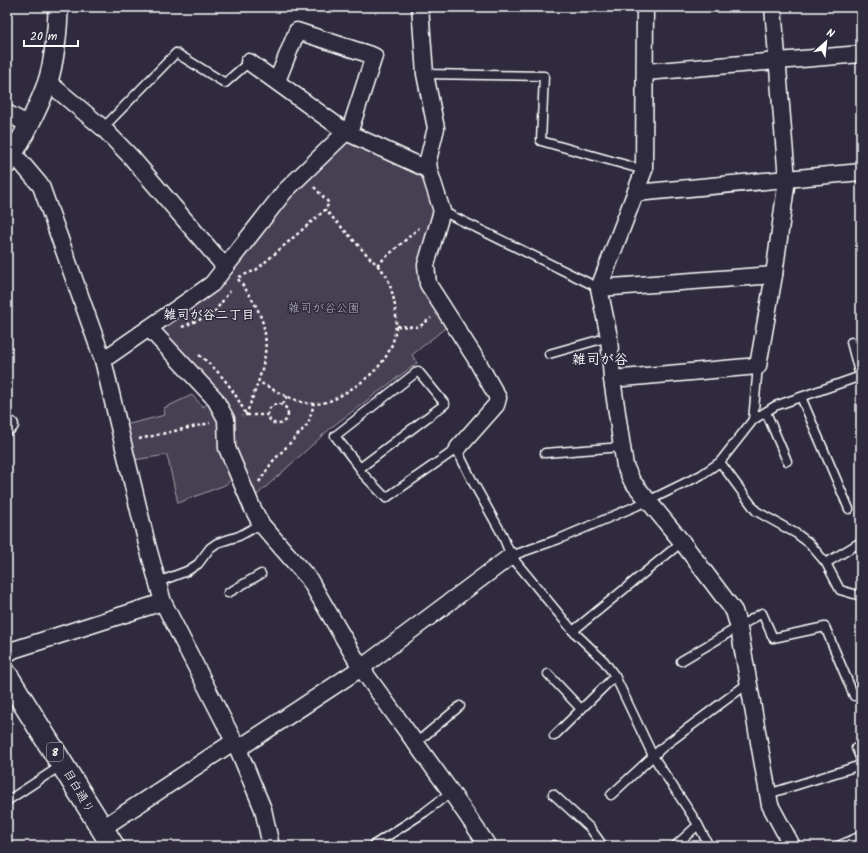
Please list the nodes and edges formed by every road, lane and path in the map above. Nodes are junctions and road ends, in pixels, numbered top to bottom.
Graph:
1 (58, 7) edge
2 (645, 7) edge
3 (773, 7) edge
4 (416, 8) edge
5 (861, 54) edge
6 (777, 61) junction
7 (249, 62) joint
8 (646, 72) junction
9 (425, 74) junction
10 (277, 81) junction
11 (48, 82) junction
12 (7, 113) edge
13 (29, 126) junction
14 (103, 128) junction
15 (346, 132) junction
16 (10, 158) edge
17 (429, 170) junction
18 (644, 170) junction
19 (861, 172) edge
20 (787, 179) junction
21 (312, 184) dead end
22 (308, 188) dead end
23 (636, 193) junction
24 (321, 195) dead end
25 (325, 210) junction
26 (442, 211) junction
27 (407, 237) dead end
28 (377, 265) junction
29 (232, 270) junction
30 (774, 275) junction
31 (237, 278) junction
32 (599, 288) junction
33 (432, 317) dead end
34 (396, 326) junction
35 (149, 328) junction
36 (609, 337) junction
37 (852, 342) dead end
38 (549, 354) dead end
39 (103, 360) junction
40 (758, 366) junction
41 (861, 376) edge
42 (612, 380) junction
43 (259, 382) junction
44 (287, 396) junction
45 (801, 397) junction
46 (283, 404) junction
47 (314, 404) junction
48 (766, 412) junction
49 (222, 420) junction
50 (753, 420) junction
51 (153, 436) dead end
52 (622, 447) junction
53 (458, 448) junction
54 (545, 453) dead end
55 (787, 461) dead end
56 (720, 462) junction
57 (360, 468) junction
58 (243, 489) junction
59 (648, 501) junction
60 (849, 509) dead end
61 (261, 524) junction
62 (682, 542) junction
63 (861, 542) edge
64 (511, 556) junction
65 (826, 563) junction
66 (261, 574) dead end
67 (158, 582) junction
68 (228, 593) dead end
69 (861, 596) edge
70 (163, 602) junction
71 (739, 628) junction
72 (573, 631) junction
73 (7, 654) edge
74 (681, 661) dead end
75 (361, 668) junction
76 (548, 674) dead end
77 (7, 676) edge
78 (615, 676) junction
79 (748, 684) junction
80 (861, 692) edge
81 (460, 706) dead end
82 (582, 709) junction
83 (554, 736) dead end
84 (416, 743) junction
85 (236, 745) junction
86 (856, 748) dead end
87 (653, 756) junction
88 (861, 760) edge
89 (63, 764) junction
90 (861, 765) edge
91 (451, 792) junction
92 (553, 794) dead end
93 (768, 794) junction
94 (611, 795) dead end
95 (7, 801) edge
96 (698, 825) junction
97 (861, 836) edge
98 (107, 837) edge
99 (483, 844) edge
100 (271, 846) edge
101 (372, 846) edge
102 (603, 846) edge
103 (675, 846) edge
104 (709, 846) edge
105 (792, 846) edge
106 (838, 846) edge

1 - 11 street
2 - 8 street
3 - 6 street
4 - 9 street
5 - 6 street
6 - 8 street
6 - 20 street
7 - 10 street
7 - 14 lane
8 - 18 street
9 - 17 street
9 - 18 lane
10 - 15 street
10 - 15 street
11 - 13 street
11 - 14 street
12 - 13 street
13 - 16 street
14 - 29 street
15 - 17 street
15 - 29 street
16 - 39 street
17 - 26 street
18 - 23 street
19 - 20 street
20 - 23 street
20 - 30 street
21 - 22 path
23 - 32 street
24 - 25 path
25 - 28 path
25 - 31 path
26 - 32 lane
26 - 53 street
27 - 28 path
28 - 34 path
29 - 31 path
29 - 31 path
29 - 35 street
30 - 32 street
30 - 40 street
31 - 43 path
32 - 36 street
33 - 34 path
34 - 47 path
35 - 39 street
35 - 49 street
36 - 38 lane
36 - 42 street
37 - 41 lane
39 - 67 street
40 - 42 street
40 - 50 lane
41 - 45 lane
42 - 52 street
43 - 44 path
43 - 49 path
44 - 46 path
44 - 47 path
45 - 48 lane
45 - 60 lane
46 - 46 path
47 - 58 path
48 - 50 lane
48 - 55 lane
49 - 51 path
49 - 58 street
50 - 56 lane
52 - 54 lane
52 - 59 street
53 - 57 lane
53 - 64 lane
56 - 59 lane
56 - 65 lane
57 - 57 lane
58 - 61 street
59 - 62 street
59 - 64 lane
61 - 67 lane
61 - 75 street
62 - 71 street
62 - 72 lane
63 - 65 lane
64 - 72 lane
64 - 75 street
65 - 69 lane
66 - 68 lane
67 - 70 street
70 - 73 street
70 - 85 street
71 - 74 lane
71 - 79 street
71 - 80 lane
72 - 78 lane
75 - 84 street
75 - 85 street
76 - 82 lane
77 - 89 main road, 目白通り / 8
78 - 82 lane
78 - 87 lane
79 - 87 lane
79 - 93 street
81 - 84 lane
82 - 83 lane
84 - 91 street
85 - 98 street
85 - 100 street
86 - 88 lane
87 - 94 lane
87 - 96 lane
89 - 95 lane
89 - 98 main road, 目白通り / 8
90 - 93 lane
91 - 99 street
91 - 101 lane
92 - 102 lane
93 - 105 street
96 - 103 lane
96 - 104 lane
97 - 106 lane

